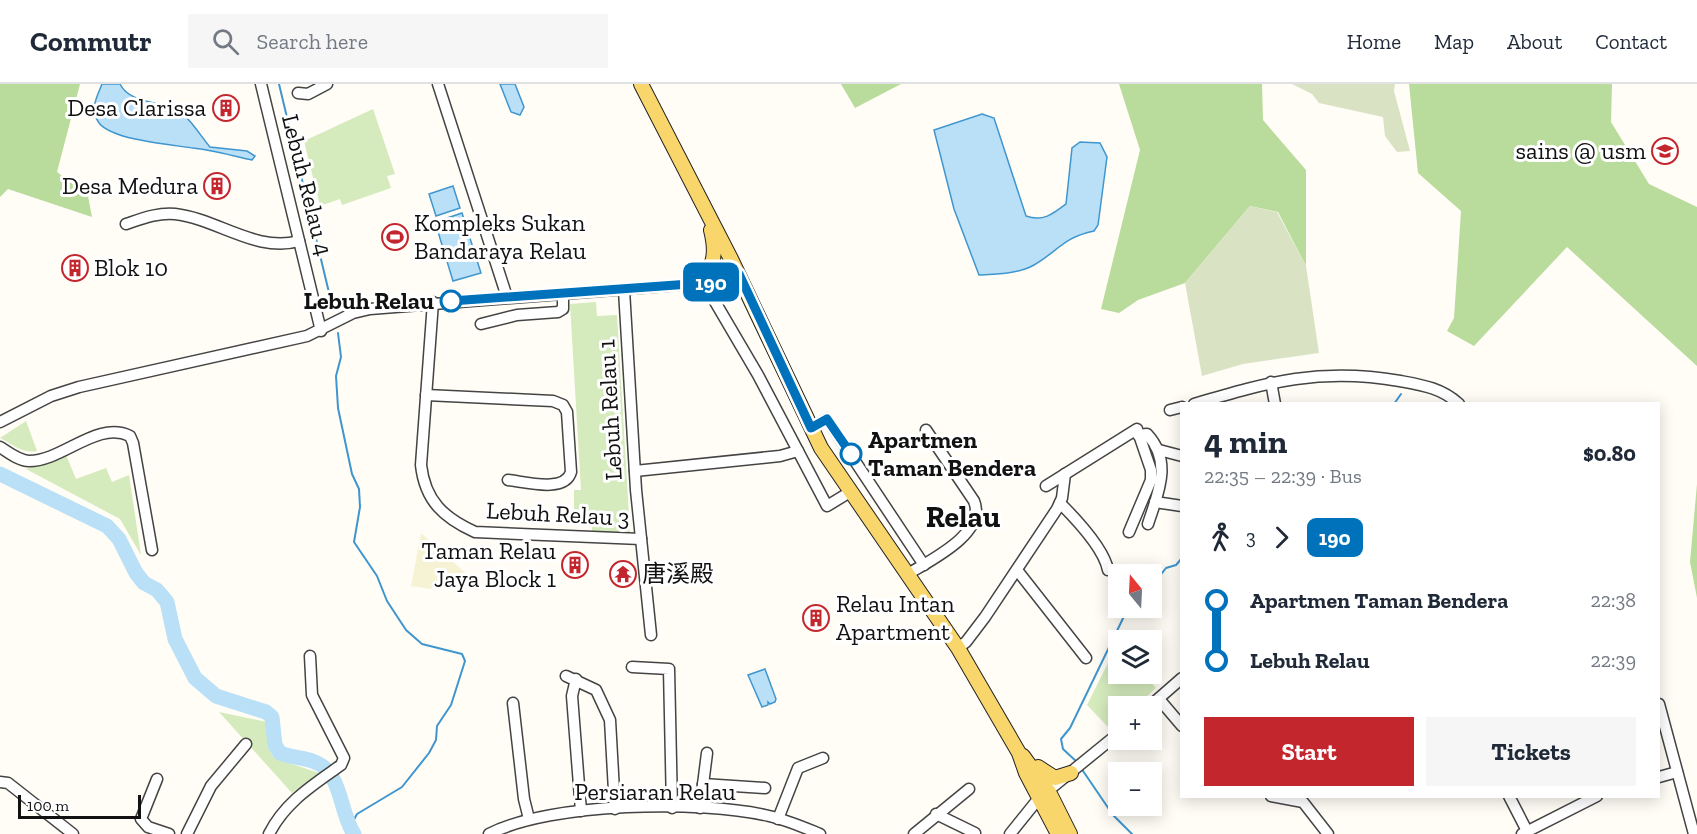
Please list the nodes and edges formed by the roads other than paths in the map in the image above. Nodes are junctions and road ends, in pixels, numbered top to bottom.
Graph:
1 (261, 84) edge
2 (327, 84) edge
3 (438, 84) edge
4 (641, 84) edge
5 (298, 93) dead end
6 (705, 209) junction
7 (126, 224) dead end
8 (299, 241) junction
9 (739, 274) junction
10 (698, 283) junction
11 (624, 290) junction
12 (563, 294) junction
13 (507, 297) junction
14 (433, 302) junction
15 (481, 324) dead end
16 (321, 331) junction
17 (1271, 382) junction
18 (426, 395) junction
19 (1201, 402) edge
20 (1275, 402) edge
21 (1457, 402) edge
22 (1180, 408) edge
23 (1170, 410) dead end
24 (0, 422) edge
25 (811, 428) junction
26 (926, 430) dead end
27 (1137, 432) junction
28 (0, 447) edge
29 (1159, 450) junction
30 (798, 451) junction
31 (1180, 455) edge
32 (635, 471) junction
33 (1065, 474) junction
34 (508, 480) dead end
35 (1046, 486) dead end
36 (850, 492) junction
37 (1155, 502) junction
38 (1060, 503) junction
39 (1180, 507) edge
40 (1148, 524) dead end
41 (1129, 532) dead end
42 (641, 539) junction
43 (152, 550) dead end
44 (924, 565) junction
45 (1017, 570) junction
46 (1108, 570) dead end
47 (909, 574) junction
48 (651, 635) dead end
49 (958, 648) junction
50 (310, 656) dead end
51 (1086, 658) dead end
52 (632, 667) dead end
53 (1180, 680) edge
54 (1162, 696) edge
55 (513, 703) dead end
56 (1162, 703) edge
57 (1660, 708) edge
58 (1180, 724) edge
59 (1108, 742) edge
60 (246, 744) dead end
61 (707, 753) dead end
62 (1024, 757) junction
63 (823, 758) dead end
64 (1073, 772) junction
65 (1677, 772) junction
66 (1660, 777) edge
67 (157, 779) dead end
68 (0, 782) edge
69 (703, 784) junction
70 (765, 788) dead end
71 (969, 789) dead end
72 (1044, 795) junction
73 (1282, 798) edge
74 (1510, 798) edge
75 (1593, 798) edge
76 (672, 808) junction
77 (700, 808) junction
78 (615, 809) junction
79 (580, 811) junction
80 (936, 814) junction
81 (529, 819) junction
82 (778, 819) junction
83 (1524, 832) edge
84 (975, 833) edge
85 (73, 834) edge
86 (169, 834) edge
87 (187, 834) edge
88 (269, 834) edge
89 (489, 834) edge
90 (820, 834) edge
91 (914, 834) edge
92 (1010, 834) edge
93 (1058, 834) edge
94 (1070, 834) edge
95 (1328, 834) edge
96 (1694, 834) edge

1 - 8 street, Lebuh Relau 4
2 - 5 street
3 - 13 street
4 - 6 main road
6 - 9 main road
6 - 10 main road
7 - 8 street
8 - 16 street, Lebuh Relau 4
9 - 10 street
9 - 25 main road
10 - 11 street
10 - 30 street
11 - 12 street
11 - 32 street, Lebuh Relau 1
12 - 13 street
12 - 15 street
13 - 14 street
14 - 16 street
14 - 18 street, Lebuh Relau 3
16 - 24 street
17 - 19 street
17 - 20 street
17 - 21 street
18 - 34 street
18 - 42 street, Lebuh Relau 3
22 - 23 street
25 - 36 main road
25 - 44 street
26 - 44 street
27 - 29 street
27 - 33 street
27 - 41 street
28 - 43 street
29 - 31 street
29 - 37 street
30 - 32 street
30 - 36 street
32 - 42 street, Lebuh Relau 1
33 - 35 street
33 - 38 street
36 - 47 main road
37 - 39 street
37 - 40 street
38 - 45 street
38 - 46 street
42 - 48 street, Lebuh Relau 1
44 - 47 street
45 - 49 street
45 - 51 street
47 - 49 main road
49 - 62 main road
50 - 88 street
52 - 76 street
53 - 54 street
55 - 81 street
56 - 58 street
57 - 65 street
59 - 64 street
60 - 87 street
61 - 69 street
62 - 64 main road
62 - 72 main road
63 - 82 street
64 - 72 street
65 - 66 street
65 - 96 street
67 - 86 street
68 - 85 street
69 - 70 street
69 - 77 street
71 - 80 street
72 - 92 street
72 - 93 main road
72 - 94 main road
73 - 95 street
74 - 83 street
75 - 83 street
76 - 77 street, Persiaran Relau
76 - 78 street, Persiaran Relau
77 - 82 street, Persiaran Relau
78 - 79 street, Persiaran Relau
78 - 79 street
79 - 81 street, Persiaran Relau
80 - 84 street
80 - 91 street
81 - 89 street, Persiaran Relau
82 - 90 street, Persiaran Relau

